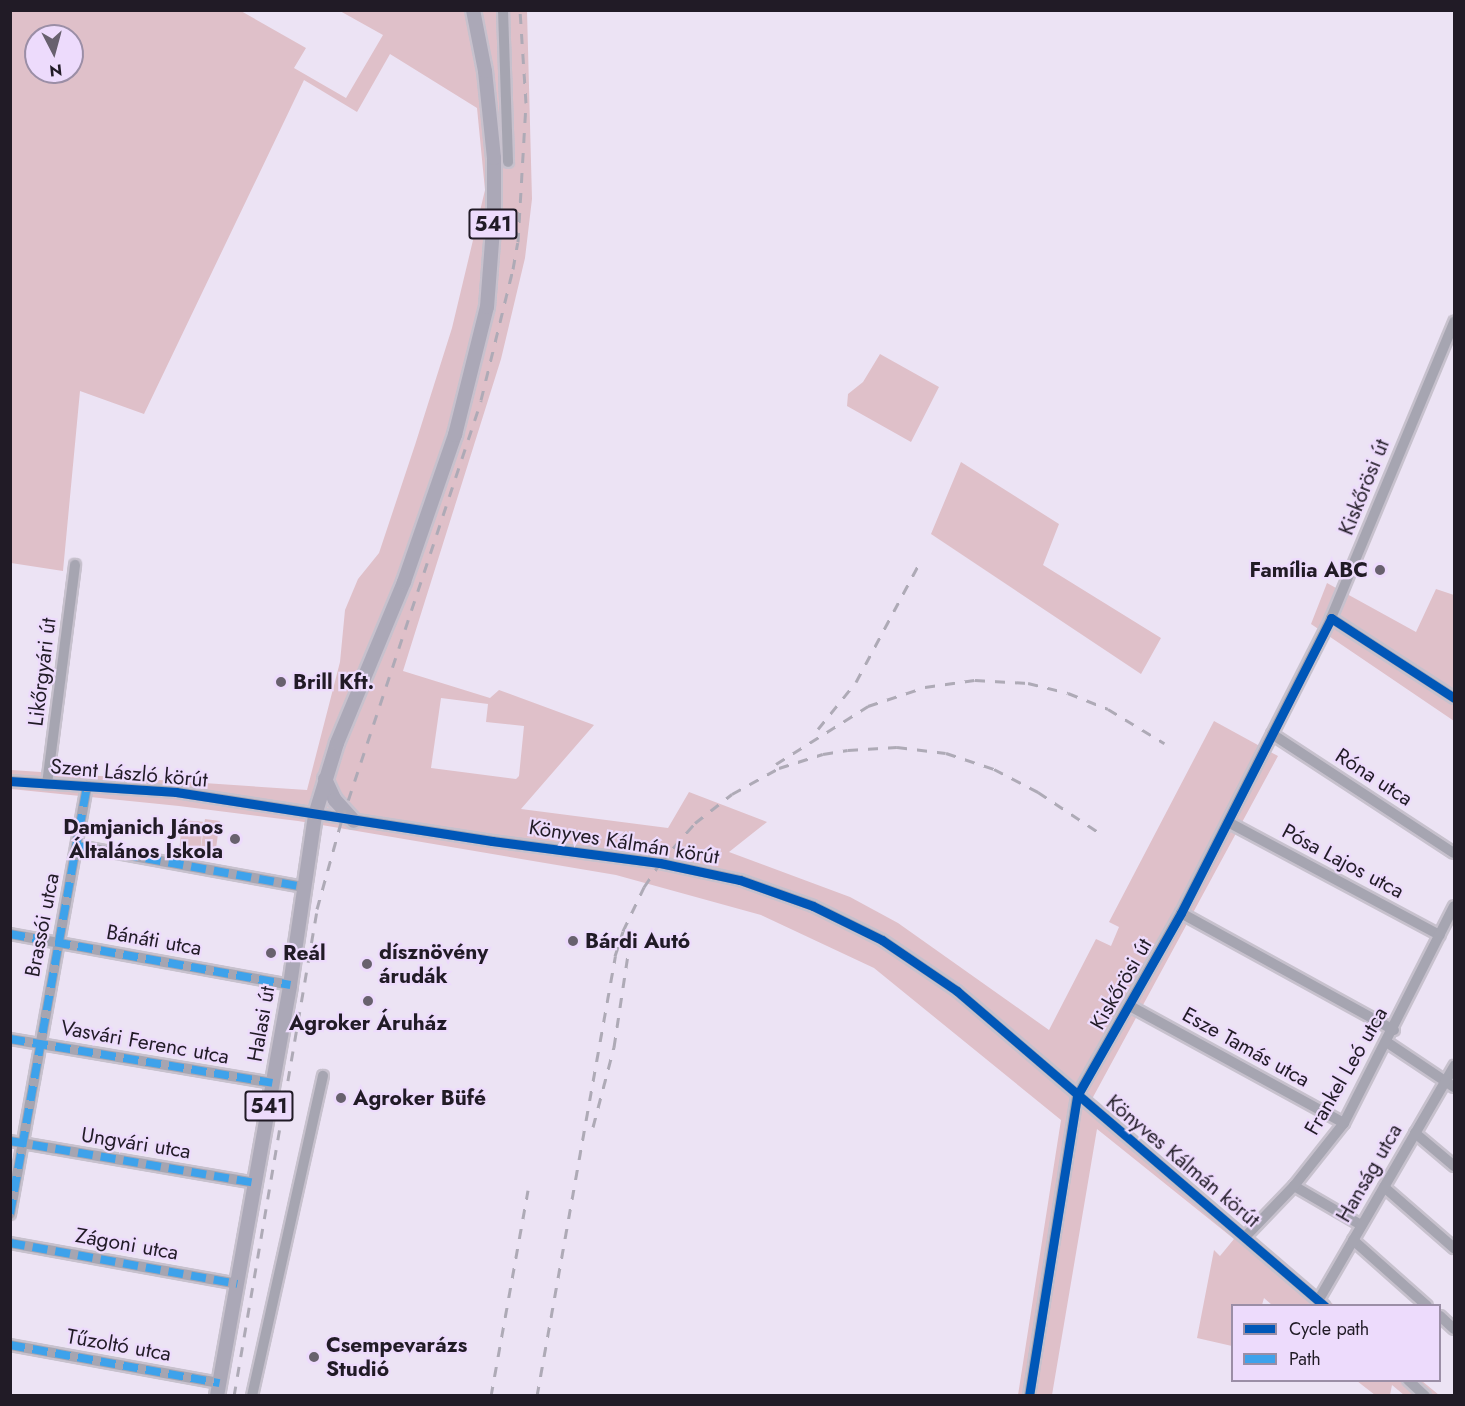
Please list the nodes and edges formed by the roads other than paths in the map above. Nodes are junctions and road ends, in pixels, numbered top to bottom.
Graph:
1 (473, 10) edge
2 (503, 10) edge
3 (508, 162) dead end
4 (1455, 322) edge
5 (75, 565) dead end
6 (1331, 618) junction
7 (1455, 698) edge
8 (1272, 734) junction
9 (325, 778) junction
10 (10, 781) edge
11 (47, 784) junction
12 (87, 786) junction
13 (315, 815) junction
14 (354, 821) junction
15 (1228, 822) junction
16 (78, 846) junction
17 (1455, 853) edge
18 (304, 887) junction
19 (1455, 906) edge
20 (1181, 913) junction
21 (10, 934) edge
22 (1440, 935) junction
23 (58, 943) junction
24 (290, 985) junction
25 (1130, 1006) junction
26 (1394, 1030) junction
27 (10, 1039) edge
28 (1388, 1043) junction
29 (40, 1045) junction
30 (1455, 1066) edge
31 (323, 1076) dead end
32 (272, 1083) junction
33 (1450, 1083) edge
34 (1077, 1096) junction
35 (1344, 1123) junction
36 (1414, 1134) junction
37 (10, 1141) edge
38 (23, 1143) junction
39 (1455, 1167) edge
40 (255, 1183) junction
41 (1293, 1186) junction
42 (1384, 1187) junction
43 (10, 1214) edge
44 (1361, 1224) junction
45 (1245, 1237) junction
46 (1353, 1240) junction
47 (10, 1244) edge
48 (1455, 1248) edge
49 (237, 1284) junction
50 (1321, 1303) edge
51 (1426, 1304) edge
52 (1441, 1317) edge
53 (1455, 1329) edge
54 (10, 1345) edge
55 (1410, 1382) edge
56 (219, 1389) edge
57 (252, 1395) edge
58 (1029, 1395) edge
59 (1425, 1395) edge

1 - 9 main road, Halasi út / 541
2 - 3 street
4 - 6 street, Kiskőrösi út
5 - 11 street, Likőrgyári út
6 - 7 street
6 - 8 street, Kiskőrösi út
8 - 15 street, Kiskőrösi út
8 - 17 street, Róna utca
9 - 13 main road, Halasi út / 541
9 - 14 main road
10 - 11 street, Szent László körút
11 - 12 street, Szent László körút
12 - 13 street, Szent László körút
12 - 16 street, Brassói utca
13 - 14 street, Könyves Kálmán körút
13 - 18 main road, Halasi út / 541
14 - 34 street, Könyves Kálmán körút
15 - 20 street, Kiskőrösi út
15 - 22 street, Pósa Lajos utca
16 - 18 street
16 - 23 street, Brassói utca
18 - 24 main road, Halasi út / 541
19 - 22 street, Frankel Leó utca
20 - 25 street, Kiskőrösi út
20 - 26 street
21 - 23 street, Bánáti utca
22 - 26 street, Frankel Leó utca
23 - 24 street, Bánáti utca
23 - 29 street, Brassói utca
24 - 32 main road, Halasi út / 541
25 - 34 street, Kiskőrösi út
25 - 35 street, Esze Tamás utca
26 - 28 street, Frankel Leó utca
27 - 29 street, Vasvári Ferenc utca
28 - 33 street
28 - 35 street, Frankel Leó utca
29 - 32 street, Vasvári Ferenc utca
29 - 38 street, Brassói utca
30 - 33 street, Hanság utca
31 - 57 street
32 - 40 main road, Halasi út / 541
33 - 36 street, Hanság utca
34 - 45 street, Könyves Kálmán körút
34 - 58 street, Kiskőrösi út
35 - 41 street, Frankel Leó utca
36 - 39 street
36 - 42 street, Hanság utca
37 - 38 street, Ungvári utca
38 - 40 street, Ungvári utca
38 - 43 street, Brassói utca
40 - 49 main road, Halasi út / 541
41 - 44 street
41 - 45 street, Frankel Leó utca
42 - 44 street, Hanság utca
42 - 48 street
44 - 46 street, Hanság utca
45 - 50 street, Könyves Kálmán körút
46 - 50 street, Hanság utca
46 - 51 street
47 - 49 street, Zágoni utca
49 - 56 main road, Halasi út / 541
52 - 53 street
54 - 56 street, Tűzoltó utca
55 - 59 street

